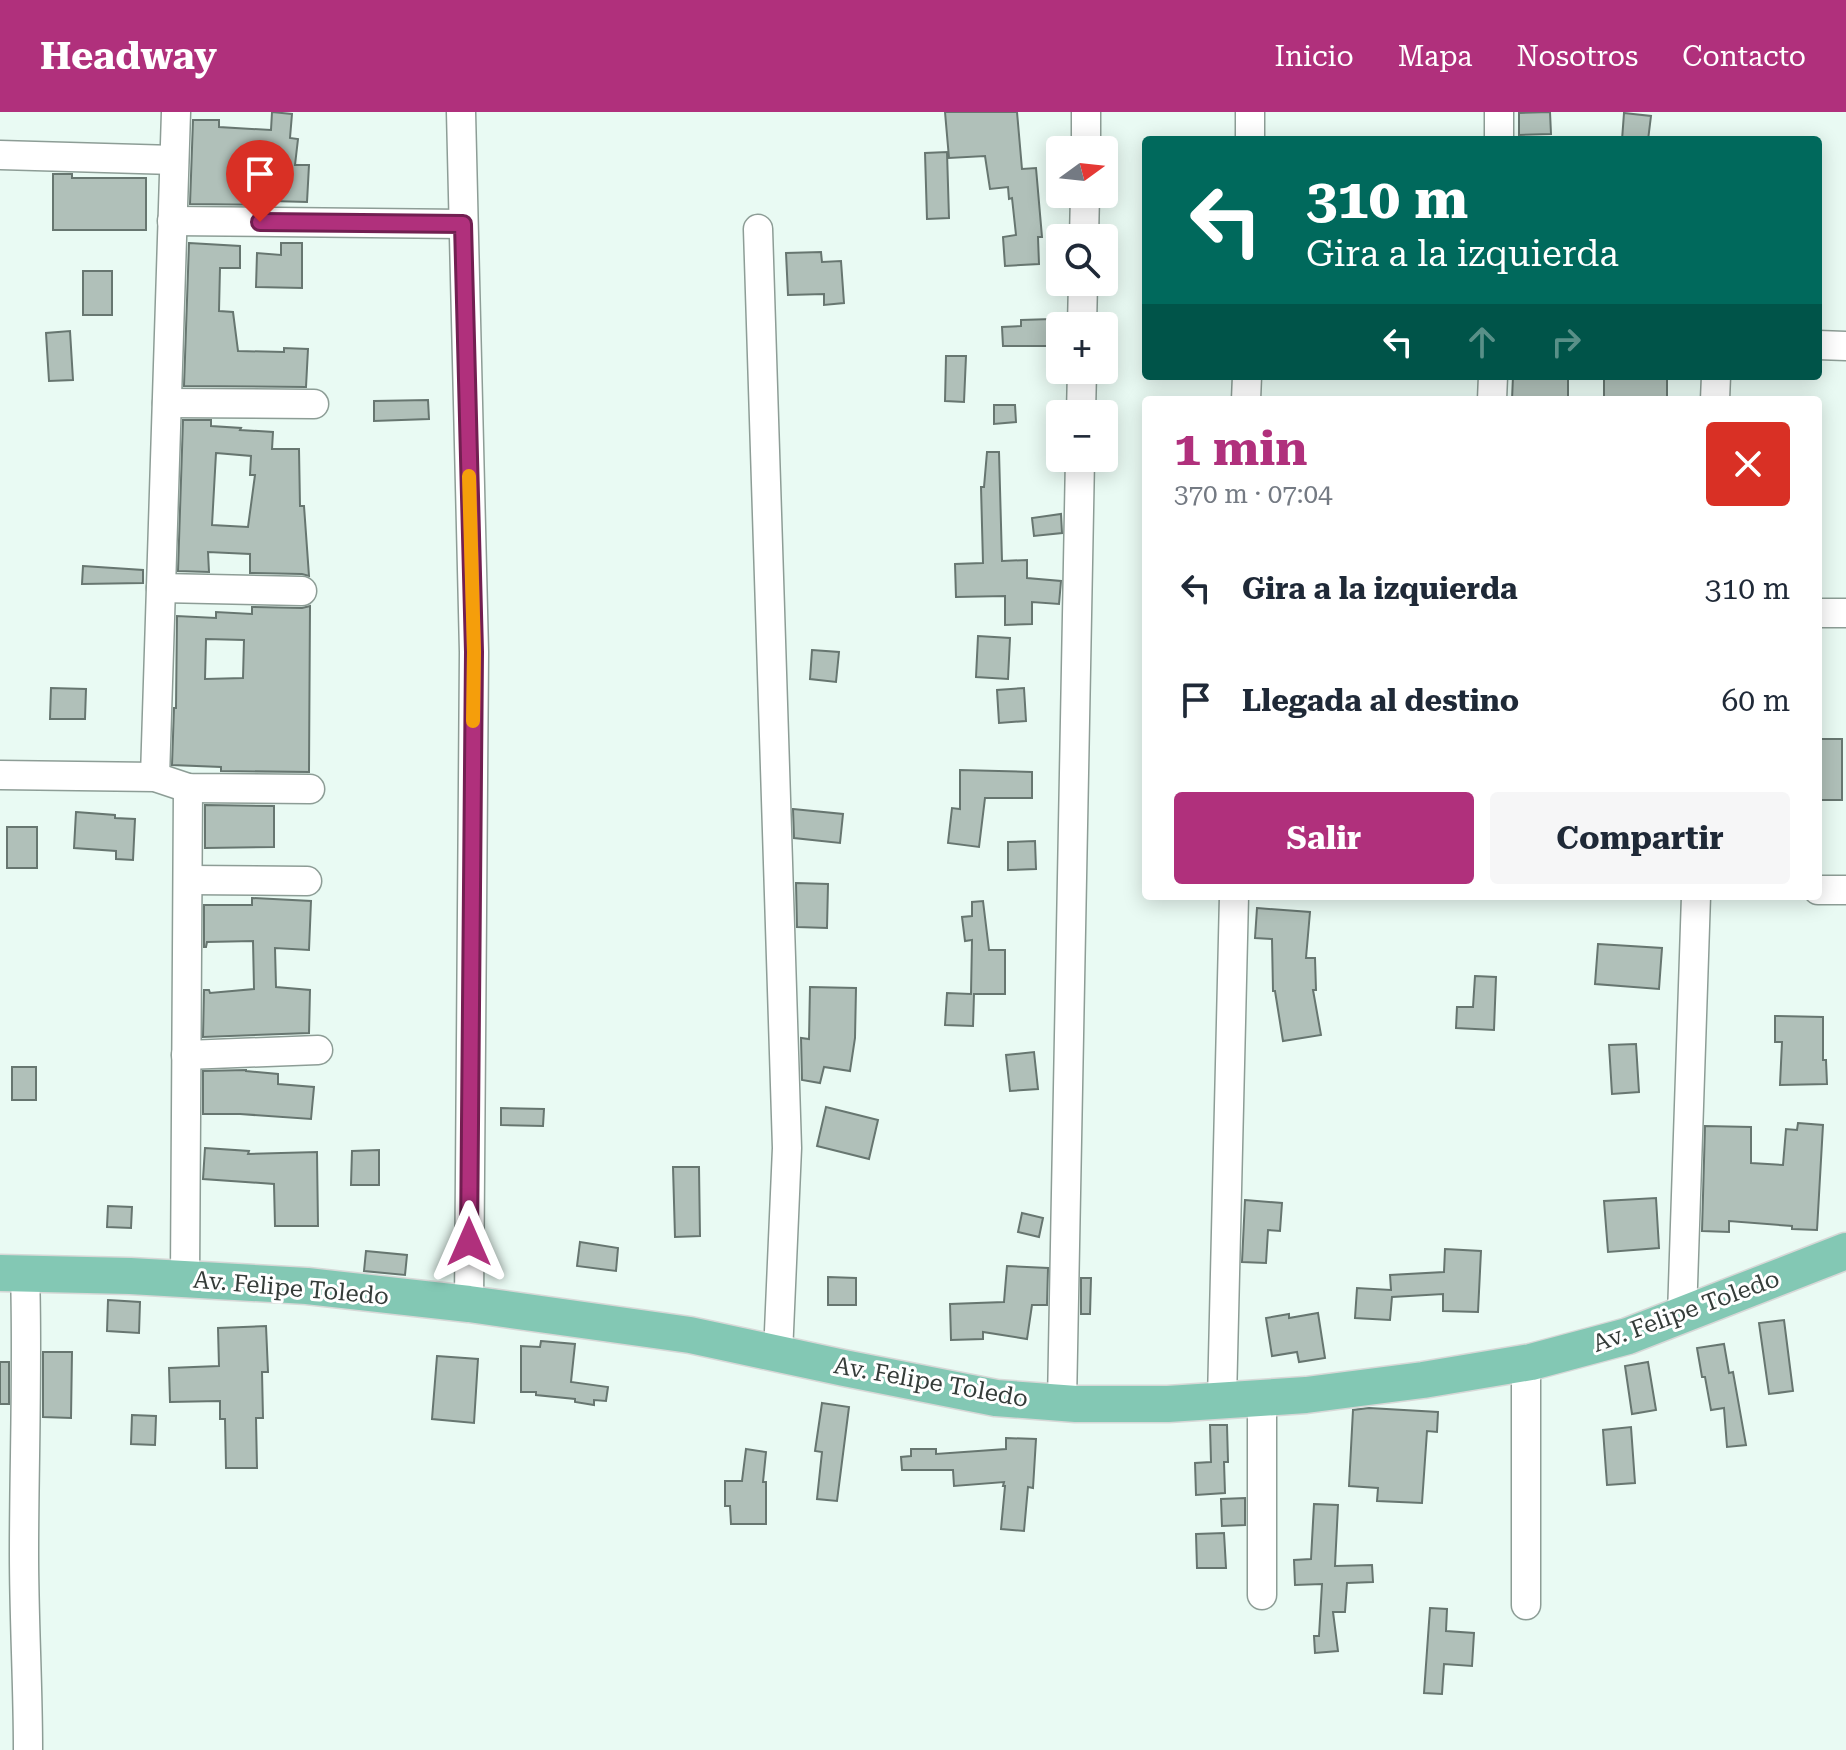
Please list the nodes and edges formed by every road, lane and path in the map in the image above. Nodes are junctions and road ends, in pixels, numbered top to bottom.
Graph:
1 (176, 112) edge
2 (461, 112) edge
3 (1086, 112) edge
4 (1250, 112) edge
5 (1499, 112) edge
6 (1086, 136) edge
7 (1250, 136) edge
8 (1499, 136) edge
9 (0, 155) edge
10 (174, 160) junction
11 (172, 221) junction
12 (463, 224) junction
13 (758, 229) dead end
14 (1822, 345) edge
15 (1846, 346) edge
16 (167, 403) junction
17 (314, 404) dead end
18 (1080, 472) edge
19 (161, 588) junction
20 (302, 591) dead end
21 (1822, 613) edge
22 (1846, 613) edge
23 (0, 775) edge
24 (155, 777) junction
25 (188, 788) junction
26 (310, 789) dead end
27 (188, 880) junction
28 (307, 881) dead end
29 (1822, 890) edge
30 (1846, 890) edge
31 (1234, 900) edge
32 (1696, 900) edge
33 (318, 1050) dead end
34 (186, 1055) junction
35 (1846, 1251) edge
36 (13, 1273) edge
37 (185, 1279) junction
38 (469, 1304) junction
39 (1682, 1315) junction
40 (778, 1354) junction
41 (1526, 1363) junction
42 (1262, 1397) junction
43 (1222, 1400) junction
44 (1062, 1403) junction
45 (1262, 1595) dead end
46 (1526, 1605) dead end
47 (28, 1750) edge

1 - 10 street
2 - 12 street
3 - 6 street
4 - 7 street
5 - 8 street
9 - 10 street
10 - 11 street
11 - 12 street
11 - 16 street
12 - 38 street
13 - 40 street
14 - 15 street
16 - 17 street
16 - 19 street
18 - 44 street
19 - 20 street
19 - 24 street
21 - 22 street
23 - 24 street
24 - 25 street
25 - 26 street
25 - 27 street
27 - 28 street
27 - 34 street
29 - 30 street
31 - 43 street
32 - 39 street
33 - 34 street
34 - 37 street
35 - 39 main road, Av. Felipe Toledo
36 - 37 main road, Av. Felipe Toledo
36 - 47 street
37 - 38 main road, Av. Felipe Toledo
38 - 40 main road, Av. Felipe Toledo
39 - 41 main road, Av. Felipe Toledo
40 - 44 main road, Av. Felipe Toledo
41 - 42 main road, Av. Felipe Toledo
41 - 46 street
42 - 43 main road, Av. Felipe Toledo
42 - 45 street
43 - 44 main road, Av. Felipe Toledo

